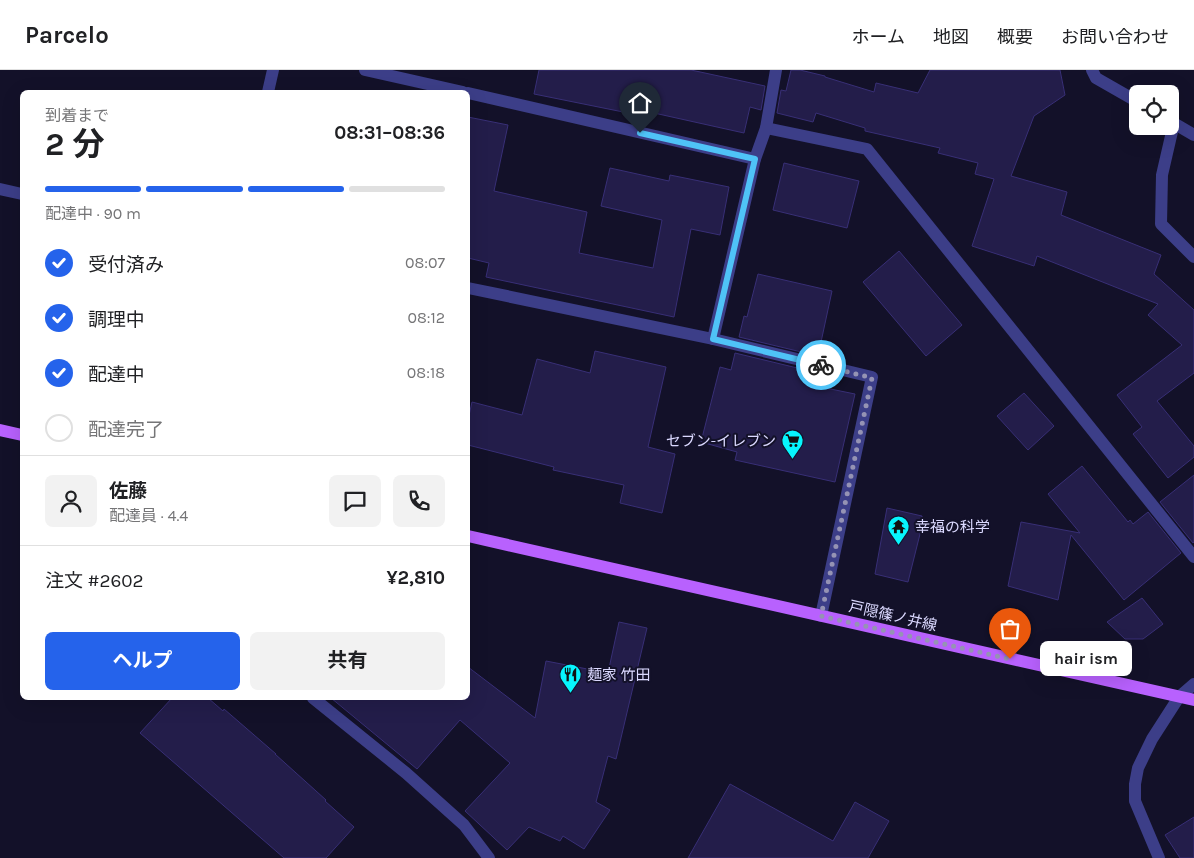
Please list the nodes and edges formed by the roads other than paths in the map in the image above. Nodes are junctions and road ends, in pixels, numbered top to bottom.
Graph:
1 (273, 70) edge
2 (366, 70) edge
3 (776, 70) edge
4 (1092, 70) edge
5 (268, 90) edge
6 (454, 90) edge
7 (470, 94) edge
8 (1129, 97) edge
9 (1179, 126) edge
10 (766, 128) junction
11 (1170, 135) edge
12 (1194, 135) edge
13 (755, 159) junction
14 (0, 189) edge
15 (20, 194) edge
16 (1194, 257) edge
17 (470, 288) edge
18 (713, 339) junction
19 (0, 430) edge
20 (20, 435) edge
21 (470, 536) edge
22 (1194, 557) edge
23 (821, 616) junction
24 (1194, 684) edge
25 (1178, 697) junction
26 (315, 700) edge
27 (1194, 700) edge
28 (489, 858) edge
29 (1159, 858) edge

1 - 5 street
2 - 6 street
3 - 10 street
4 - 8 street
7 - 13 street
9 - 12 street
10 - 13 street
10 - 22 street
11 - 16 street
13 - 18 street
14 - 15 street
17 - 18 street
18 - 23 street
19 - 20 main road
21 - 23 main road, 戸隠篠ノ井線
23 - 25 main road, 戸隠篠ノ井線
24 - 25 street
25 - 27 main road, 戸隠篠ノ井線
25 - 29 street
26 - 28 street

